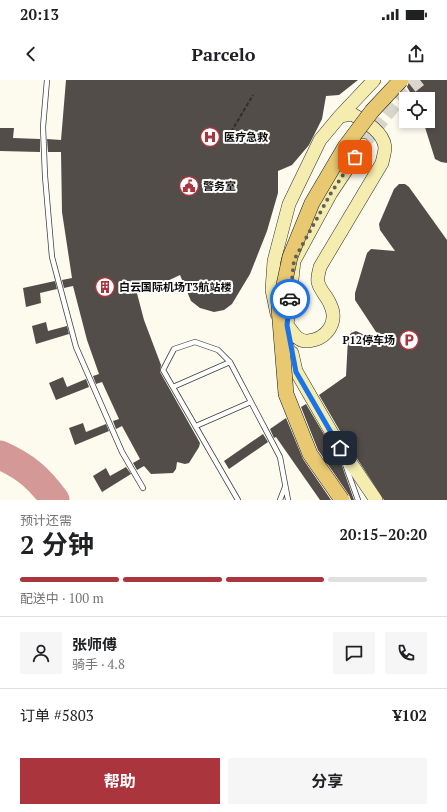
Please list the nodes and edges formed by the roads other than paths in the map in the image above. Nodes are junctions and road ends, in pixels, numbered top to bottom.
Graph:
1 (47, 80) edge
2 (374, 80) edge
3 (401, 80) edge
4 (340, 116) junction
5 (363, 145) tunnel mouth
6 (287, 325) junction
7 (230, 362) junction
8 (294, 362) junction
9 (173, 387) junction
10 (251, 402) junction
11 (196, 426) junction
12 (340, 448) junction
13 (285, 485) junction
14 (143, 488) dead end
15 (238, 500) edge
16 (280, 500) edge
17 (288, 500) edge
18 (342, 500) edge
19 (358, 500) edge
20 (376, 500) edge

1 - 14 lane
2 - 4 main road
3 - 18 main road, bridge
4 - 6 main road
4 - 8 main road
5 - 6 main road
6 - 8 main road
7 - 9 lane
7 - 9 lane
7 - 10 lane
8 - 12 main road
9 - 11 lane
10 - 11 lane
10 - 13 lane
11 - 15 lane
12 - 19 lane
12 - 20 main road
13 - 16 lane
13 - 17 lane

